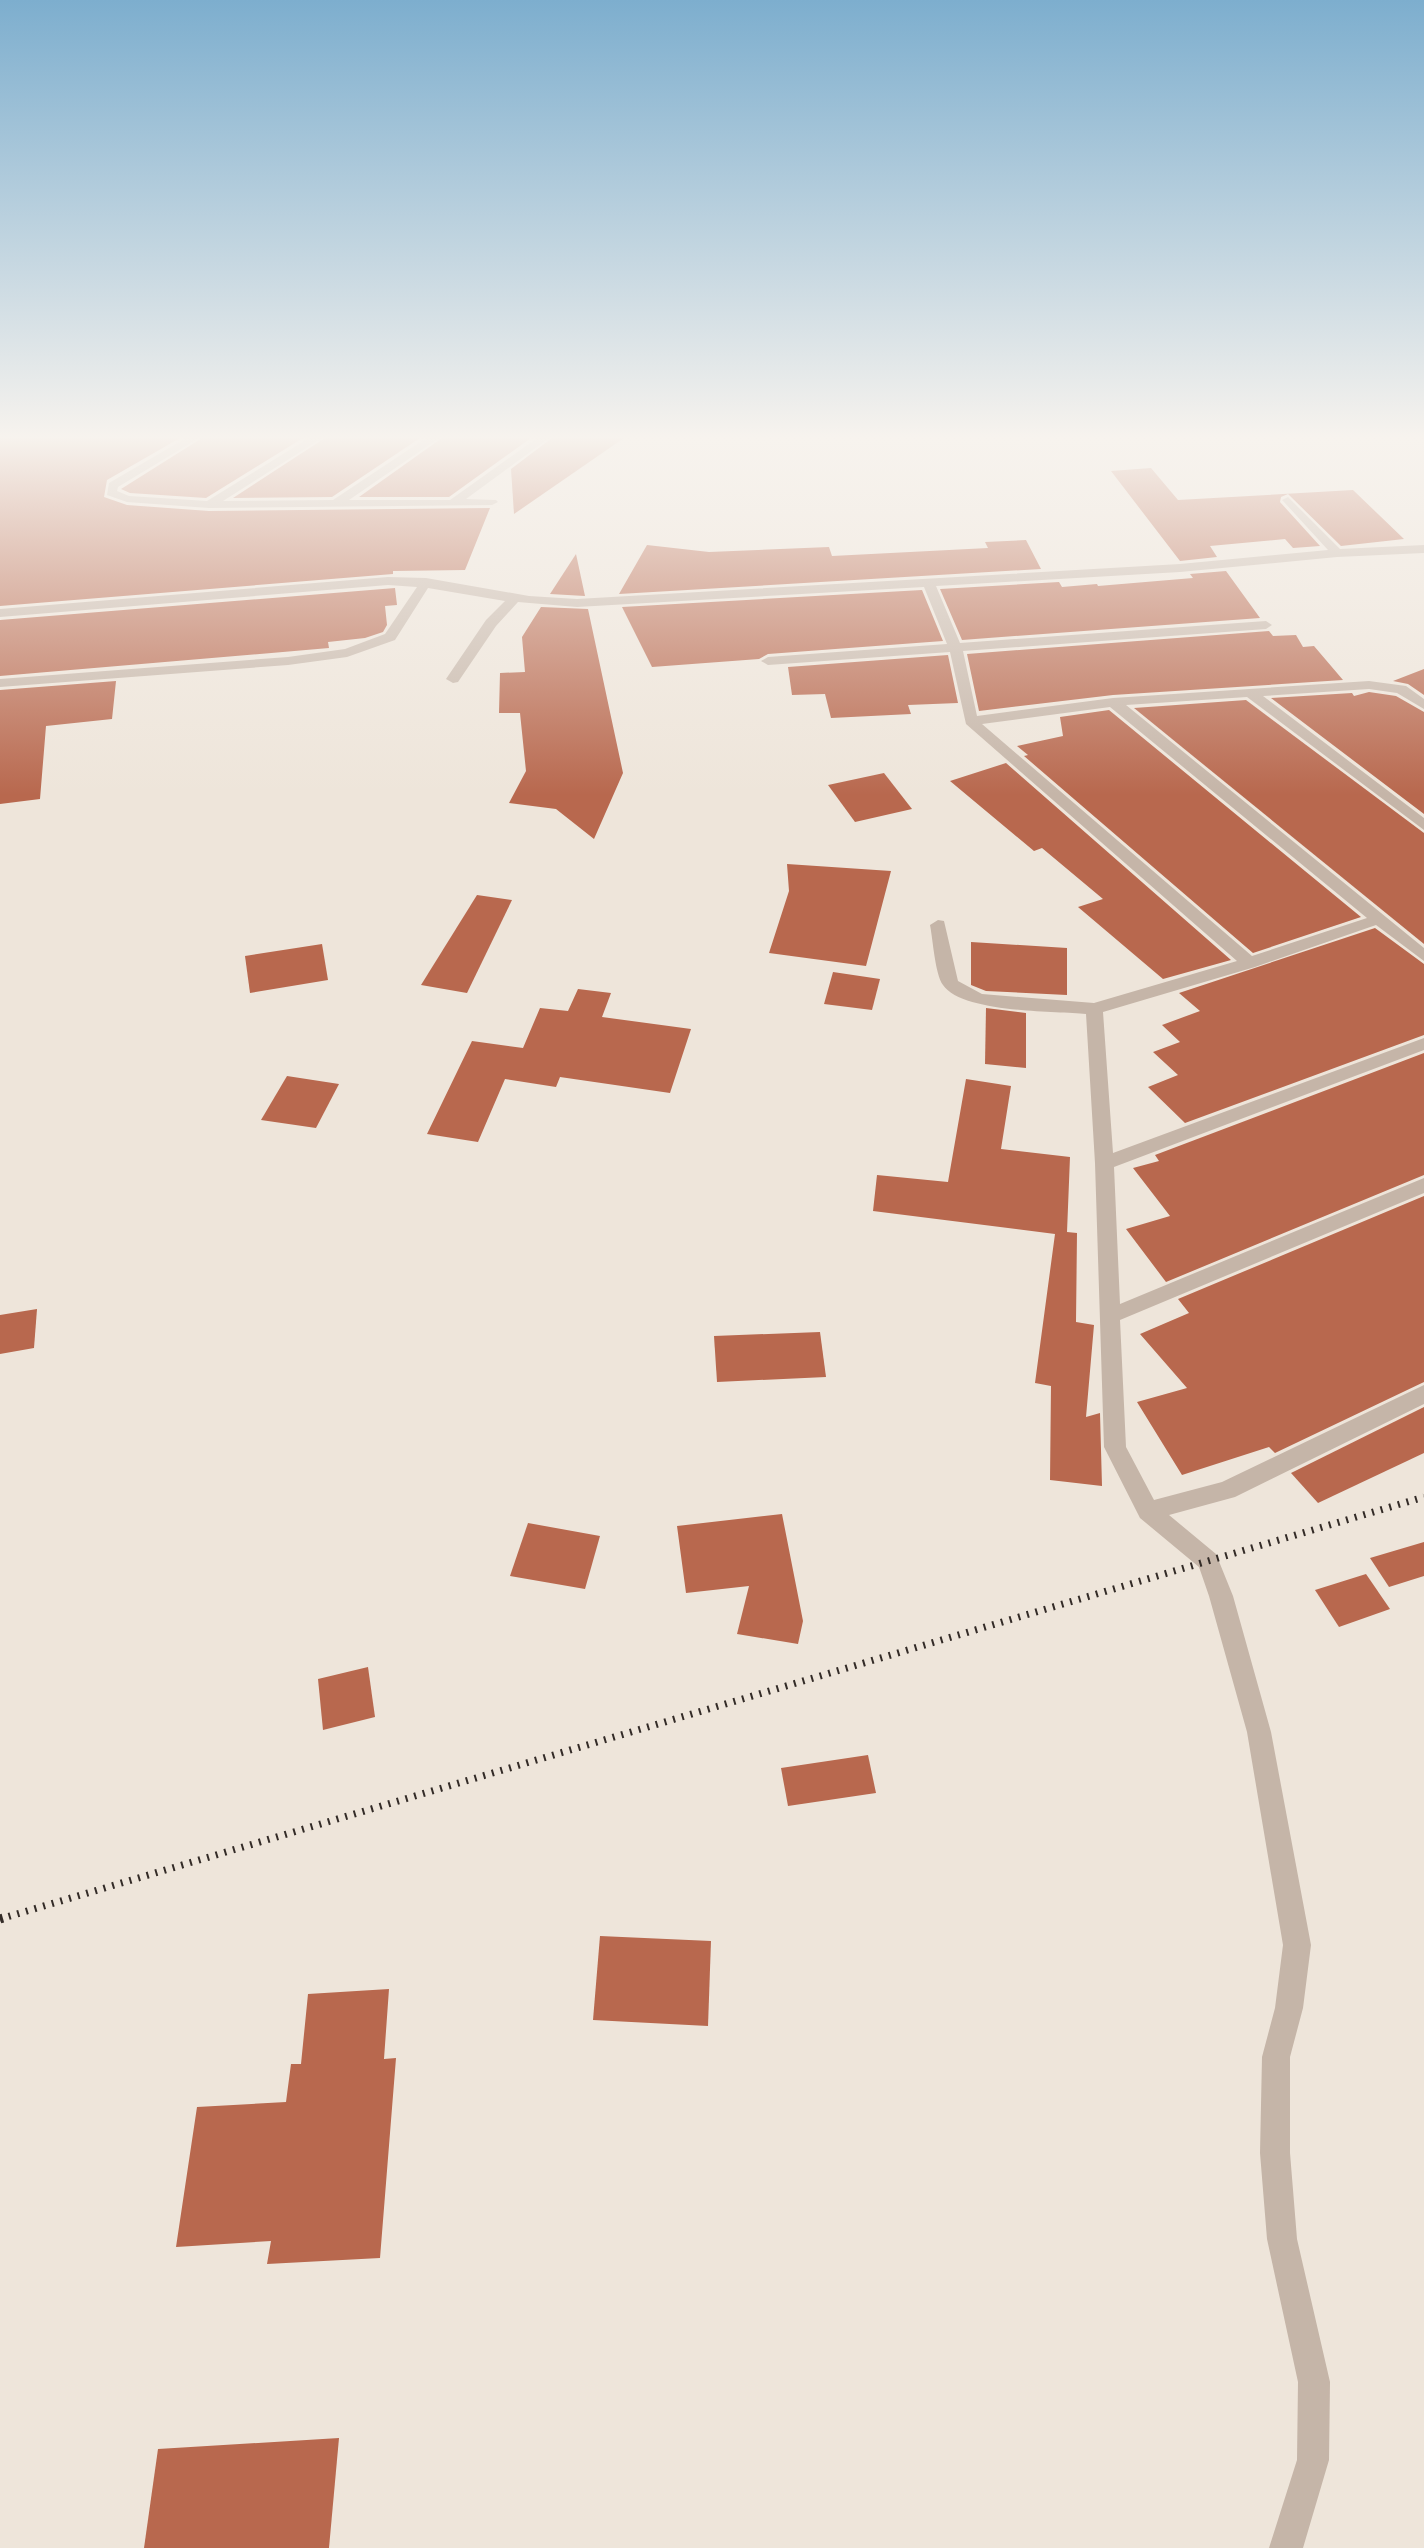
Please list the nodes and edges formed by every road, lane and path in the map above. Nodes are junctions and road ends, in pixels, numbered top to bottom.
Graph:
1 (1296, 557) edge
2 (426, 582) junction
3 (929, 583) junction
4 (513, 600) junction
5 (0, 613) edge
6 (1266, 625) dead end
7 (956, 649) junction
8 (768, 661) dead end
9 (453, 679) dead end
10 (0, 683) edge
11 (1250, 693) junction
12 (1113, 702) junction
13 (1424, 705) edge
14 (971, 721) junction
15 (1424, 825) edge
16 (1376, 920) junction
17 (938, 925) dead end
18 (1424, 956) edge
19 (1249, 963) junction
20 (1094, 1009) junction
21 (1424, 1044) edge
22 (1104, 1163) junction
23 (1424, 1185) edge
24 (1108, 1317) junction
25 (1424, 1394) edge
26 (1148, 1511) junction
27 (1286, 2548) edge

1 - 3 street
2 - 4 street
2 - 5 street
2 - 10 street
3 - 4 street
3 - 7 street
4 - 9 street
6 - 7 street
7 - 8 street
7 - 14 street
11 - 12 street
11 - 13 street
11 - 15 street
12 - 14 street
12 - 16 street
14 - 19 street
16 - 18 street
16 - 19 street
17 - 20 street
19 - 20 street
20 - 22 street
21 - 22 street
22 - 24 street
23 - 24 street
24 - 26 street
25 - 26 street
26 - 27 street

